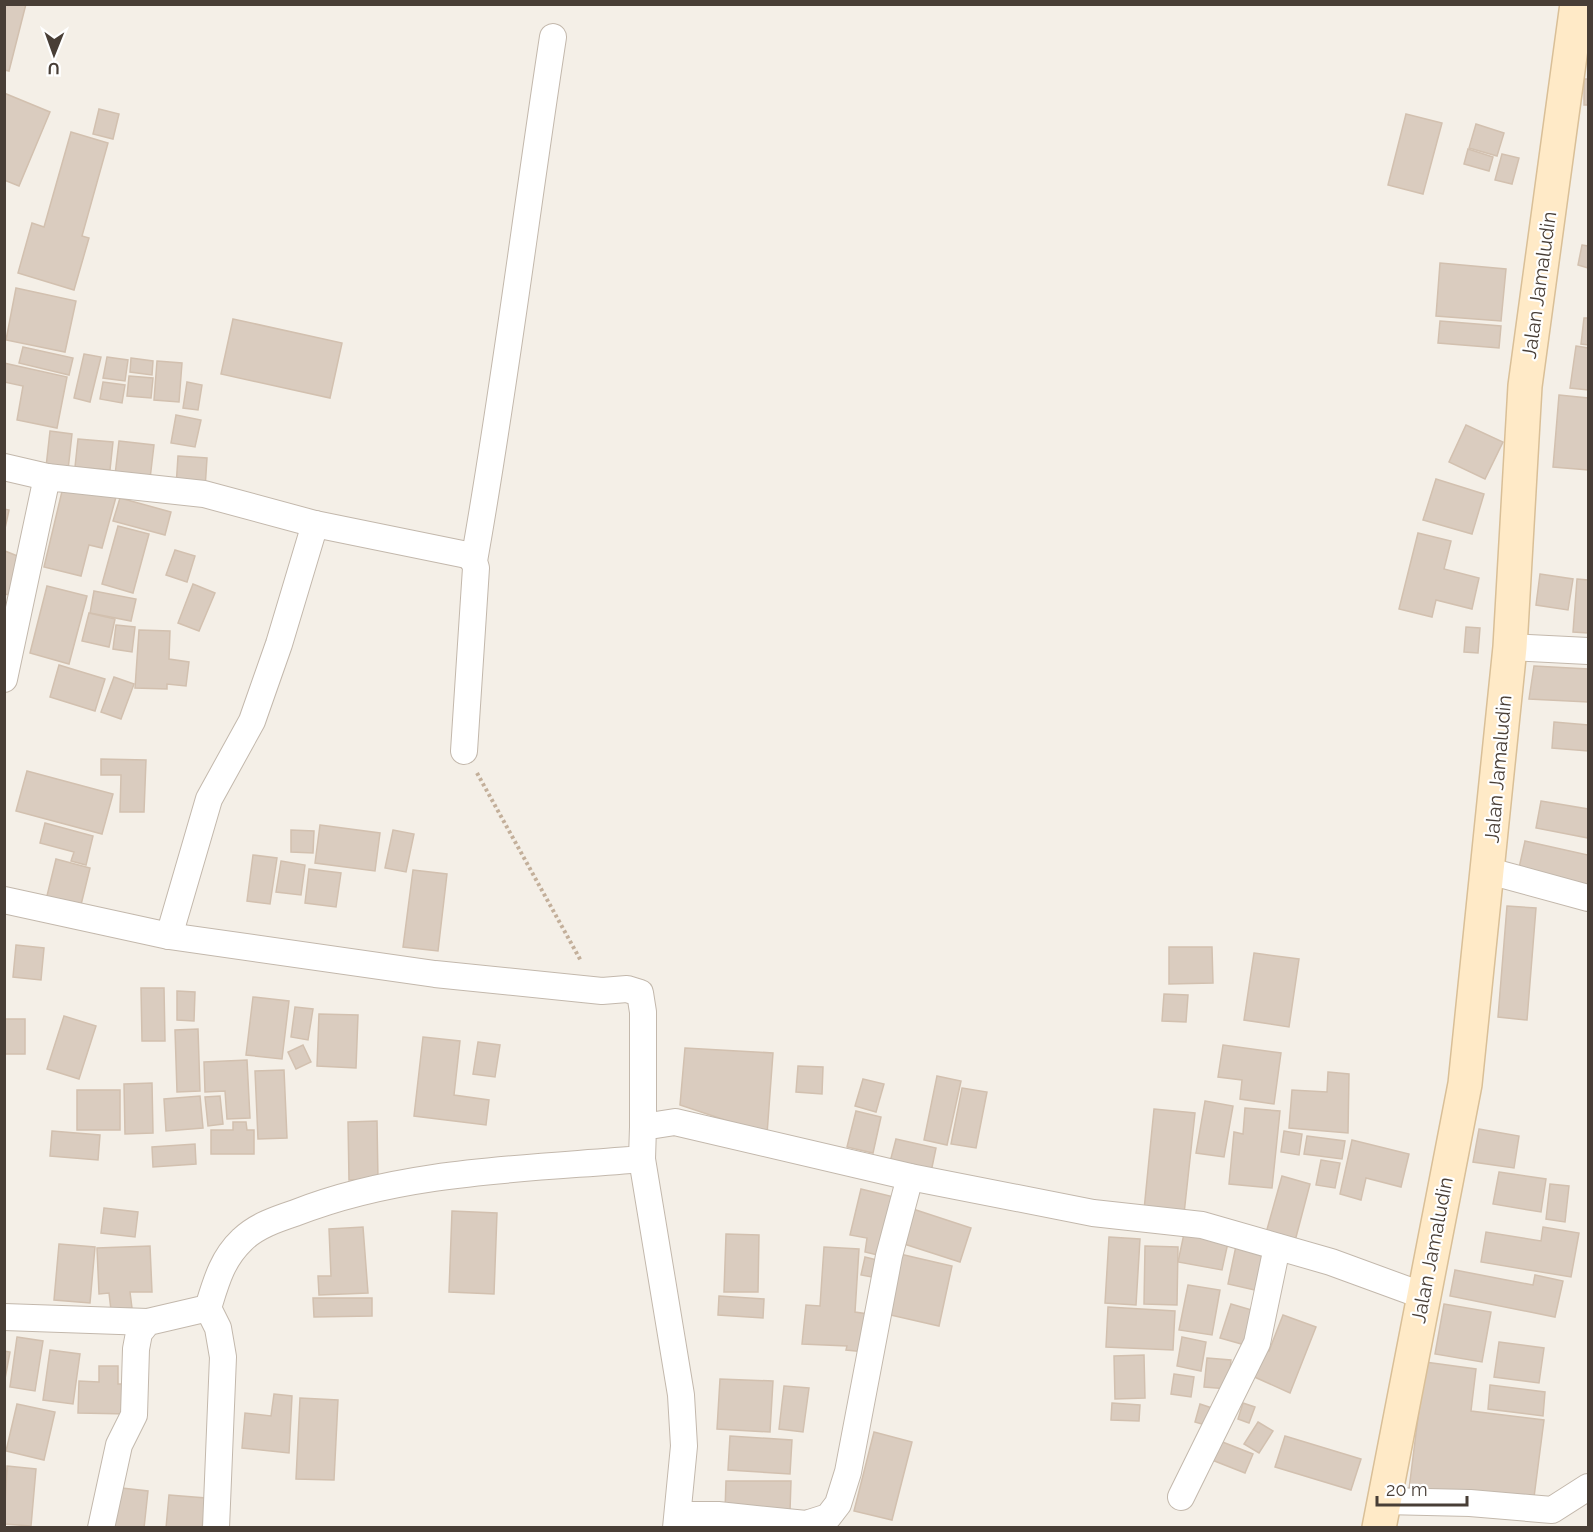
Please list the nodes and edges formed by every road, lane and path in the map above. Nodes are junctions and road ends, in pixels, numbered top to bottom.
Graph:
1 (1577, 4) edge
2 (553, 38) dead end
3 (4, 467) edge
4 (47, 477) junction
5 (315, 524) junction
6 (474, 561) junction
7 (1510, 647) junction
8 (1588, 651) edge
9 (4, 679) edge
10 (464, 751) joint
11 (1489, 870) junction
12 (1588, 898) edge
13 (4, 900) edge
14 (169, 936) junction
15 (602, 991) junction
16 (643, 1127) junction
17 (642, 1159) junction
18 (910, 1177) junction
19 (1277, 1247) junction
20 (1424, 1296) junction
21 (208, 1308) junction
22 (4, 1317) edge
23 (148, 1322) junction
24 (1588, 1487) edge
25 (1181, 1497) dead end
26 (1381, 1514) edge
27 (678, 1521) edge
28 (809, 1526) edge
29 (101, 1527) edge
30 (216, 1527) edge

1 - 7 street, Jalan Jamaludin
2 - 6 street
3 - 4 street
4 - 5 street
4 - 9 street
5 - 6 street
5 - 14 street
6 - 10 street
7 - 8 street
7 - 11 street, Jalan Jamaludin
10 - 15 path
11 - 12 street
11 - 20 street, Jalan Jamaludin
13 - 14 street
14 - 15 street
15 - 16 street
16 - 17 street
16 - 18 street
17 - 21 street
17 - 27 street
18 - 19 street
18 - 28 street
19 - 20 street
19 - 25 street
20 - 26 street, Jalan Jamaludin
21 - 23 street
21 - 30 street
22 - 23 street
23 - 29 street
24 - 26 street
27 - 28 street

